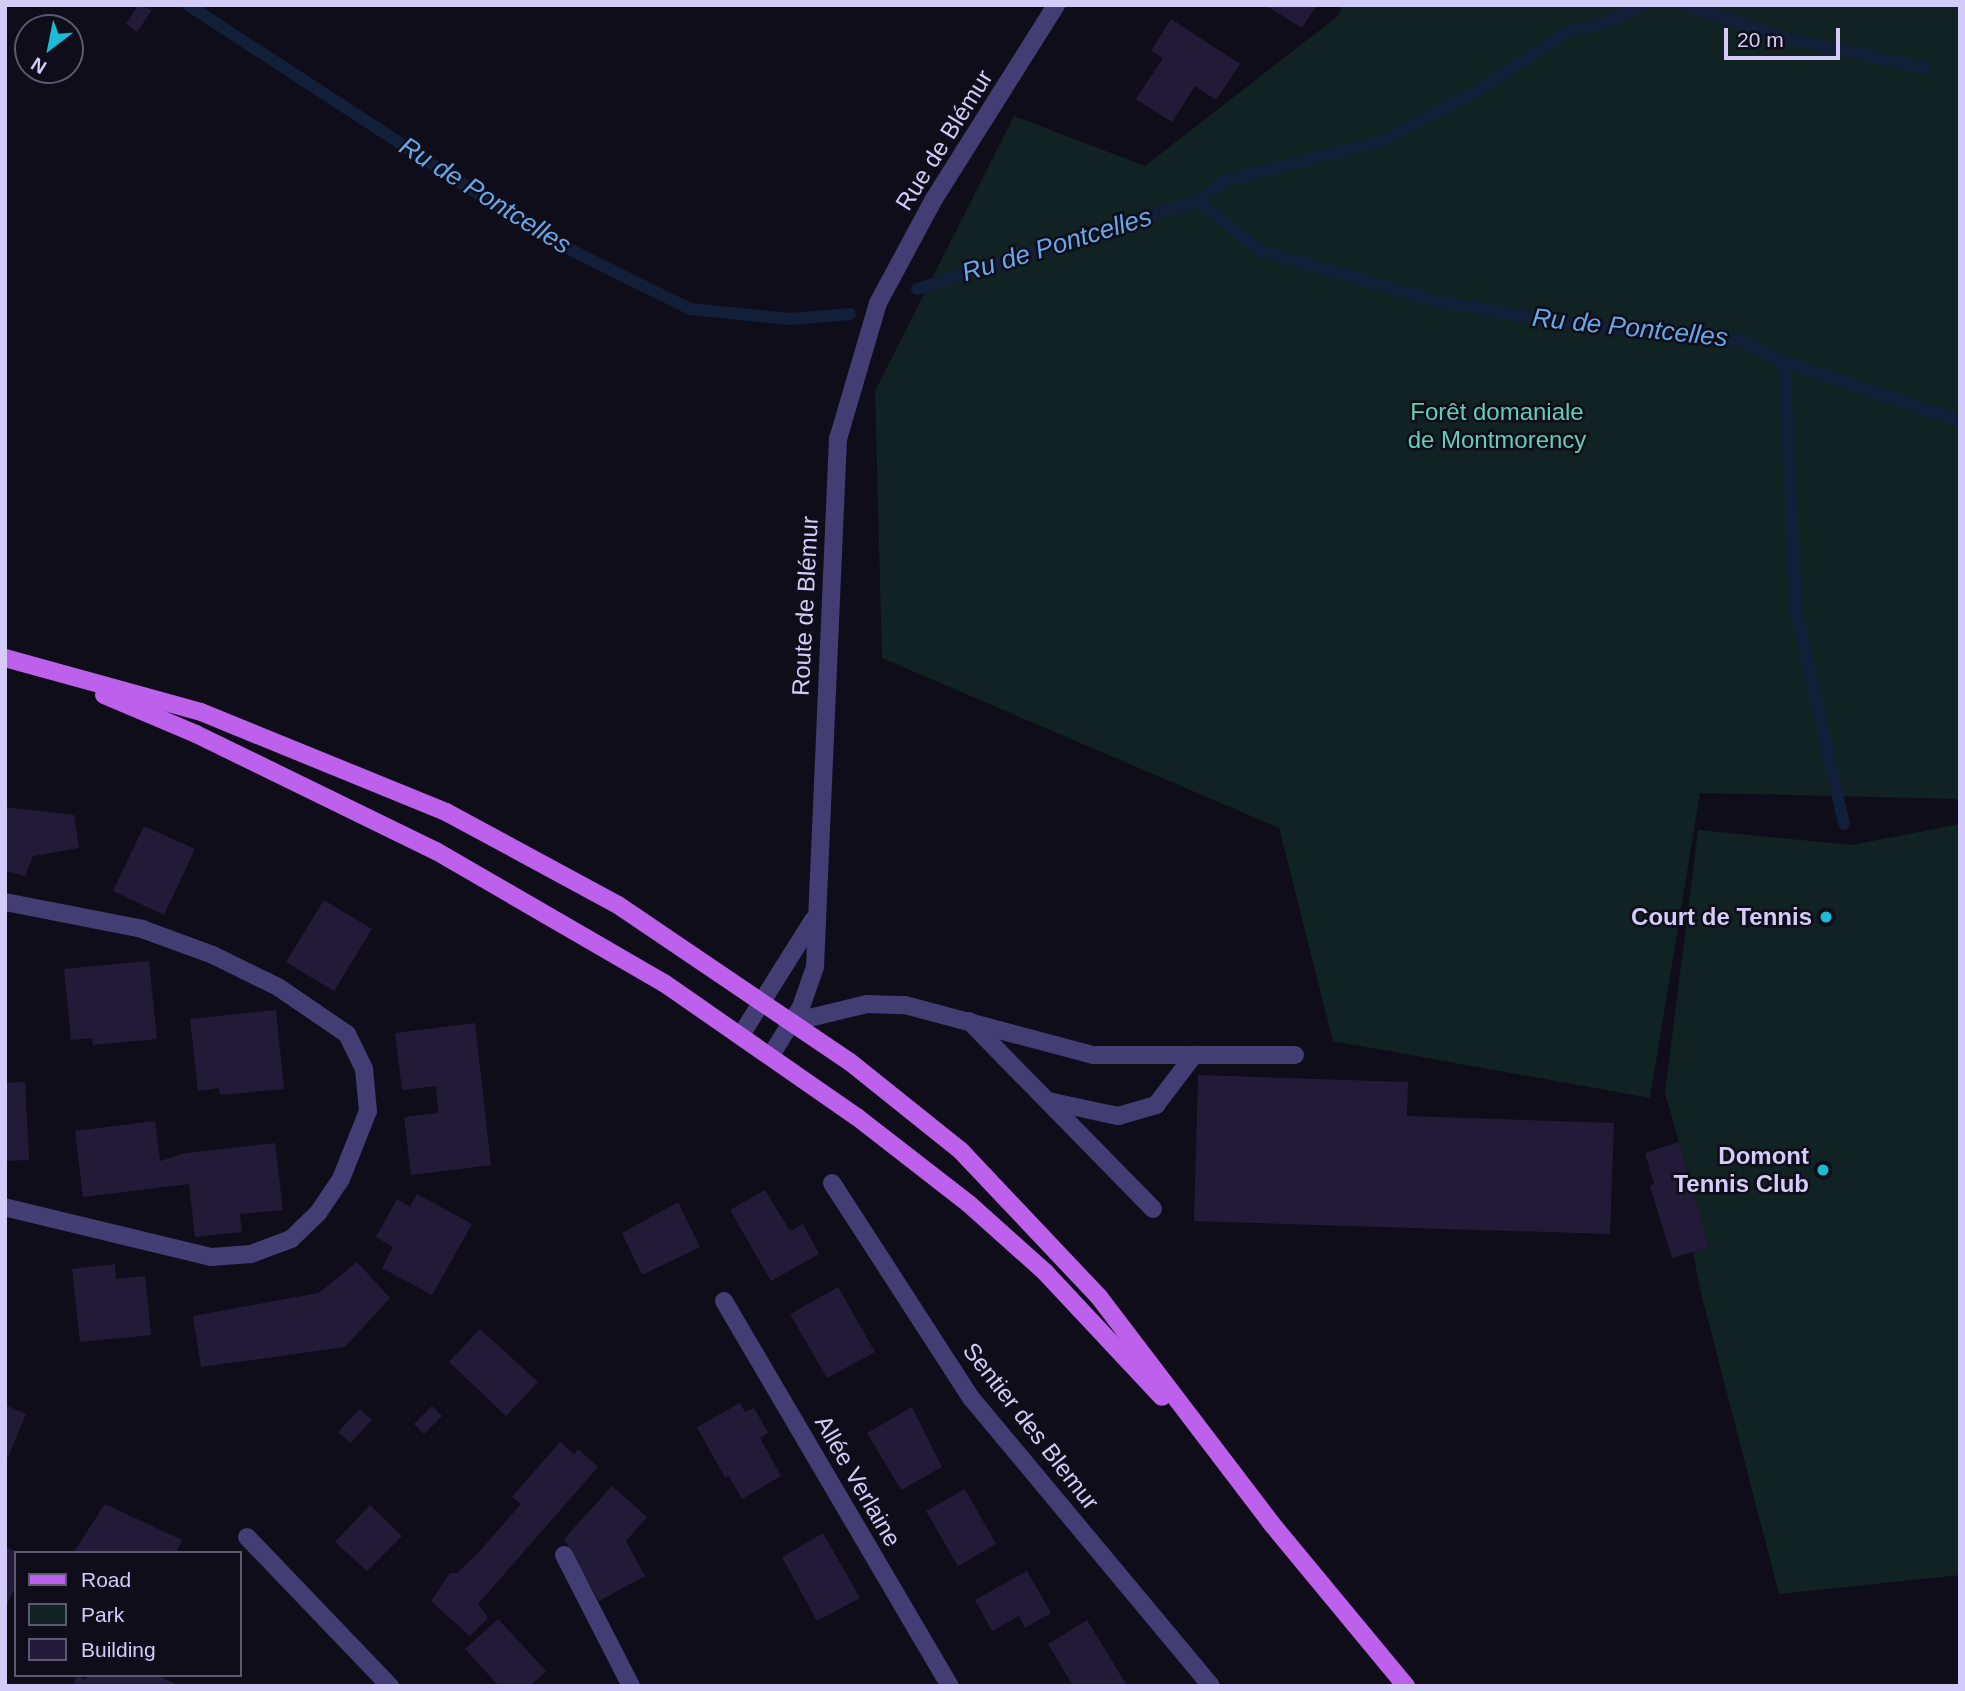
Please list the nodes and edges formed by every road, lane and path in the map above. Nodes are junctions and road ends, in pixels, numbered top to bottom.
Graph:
1 (1056, 5) edge
2 (878, 303) joint
3 (5, 657) edge
4 (33, 665) junction
5 (5, 902) edge
6 (814, 917) junction
7 (763, 1001) junction
8 (970, 1021) junction
9 (793, 1022) junction
10 (741, 1035) junction
11 (771, 1055) junction
12 (1194, 1055) junction
13 (1295, 1055) dead end
14 (1048, 1101) junction
15 (832, 1183) dead end
16 (5, 1207) edge
17 (1153, 1209) dead end
18 (724, 1301) dead end
19 (1223, 1462) junction
20 (247, 1537) dead end
21 (564, 1555) dead end
22 (1378, 1650) junction
23 (390, 1686) edge
24 (631, 1686) edge
25 (950, 1686) edge
26 (1211, 1686) edge
27 (1406, 1686) edge
28 (1418, 1686) edge

1 - 2 street, Rue de Blémur
2 - 6 street, Route de Blémur
3 - 4 main road
4 - 7 main road
4 - 10 main road
5 - 16 street
6 - 7 street, Route de Blémur
6 - 9 street, Route de Blémur
7 - 9 main road
7 - 10 street, Route de Blémur
8 - 9 street
8 - 12 street
8 - 14 street
9 - 11 street, Route de Blémur
9 - 19 main road
10 - 11 main road
11 - 19 main road
12 - 13 street
12 - 14 street
14 - 17 street
15 - 26 street, Sentier des Blemur
18 - 25 street, Allée Verlaine
19 - 22 main road
20 - 23 street
21 - 24 street
22 - 27 main road
22 - 28 main road

